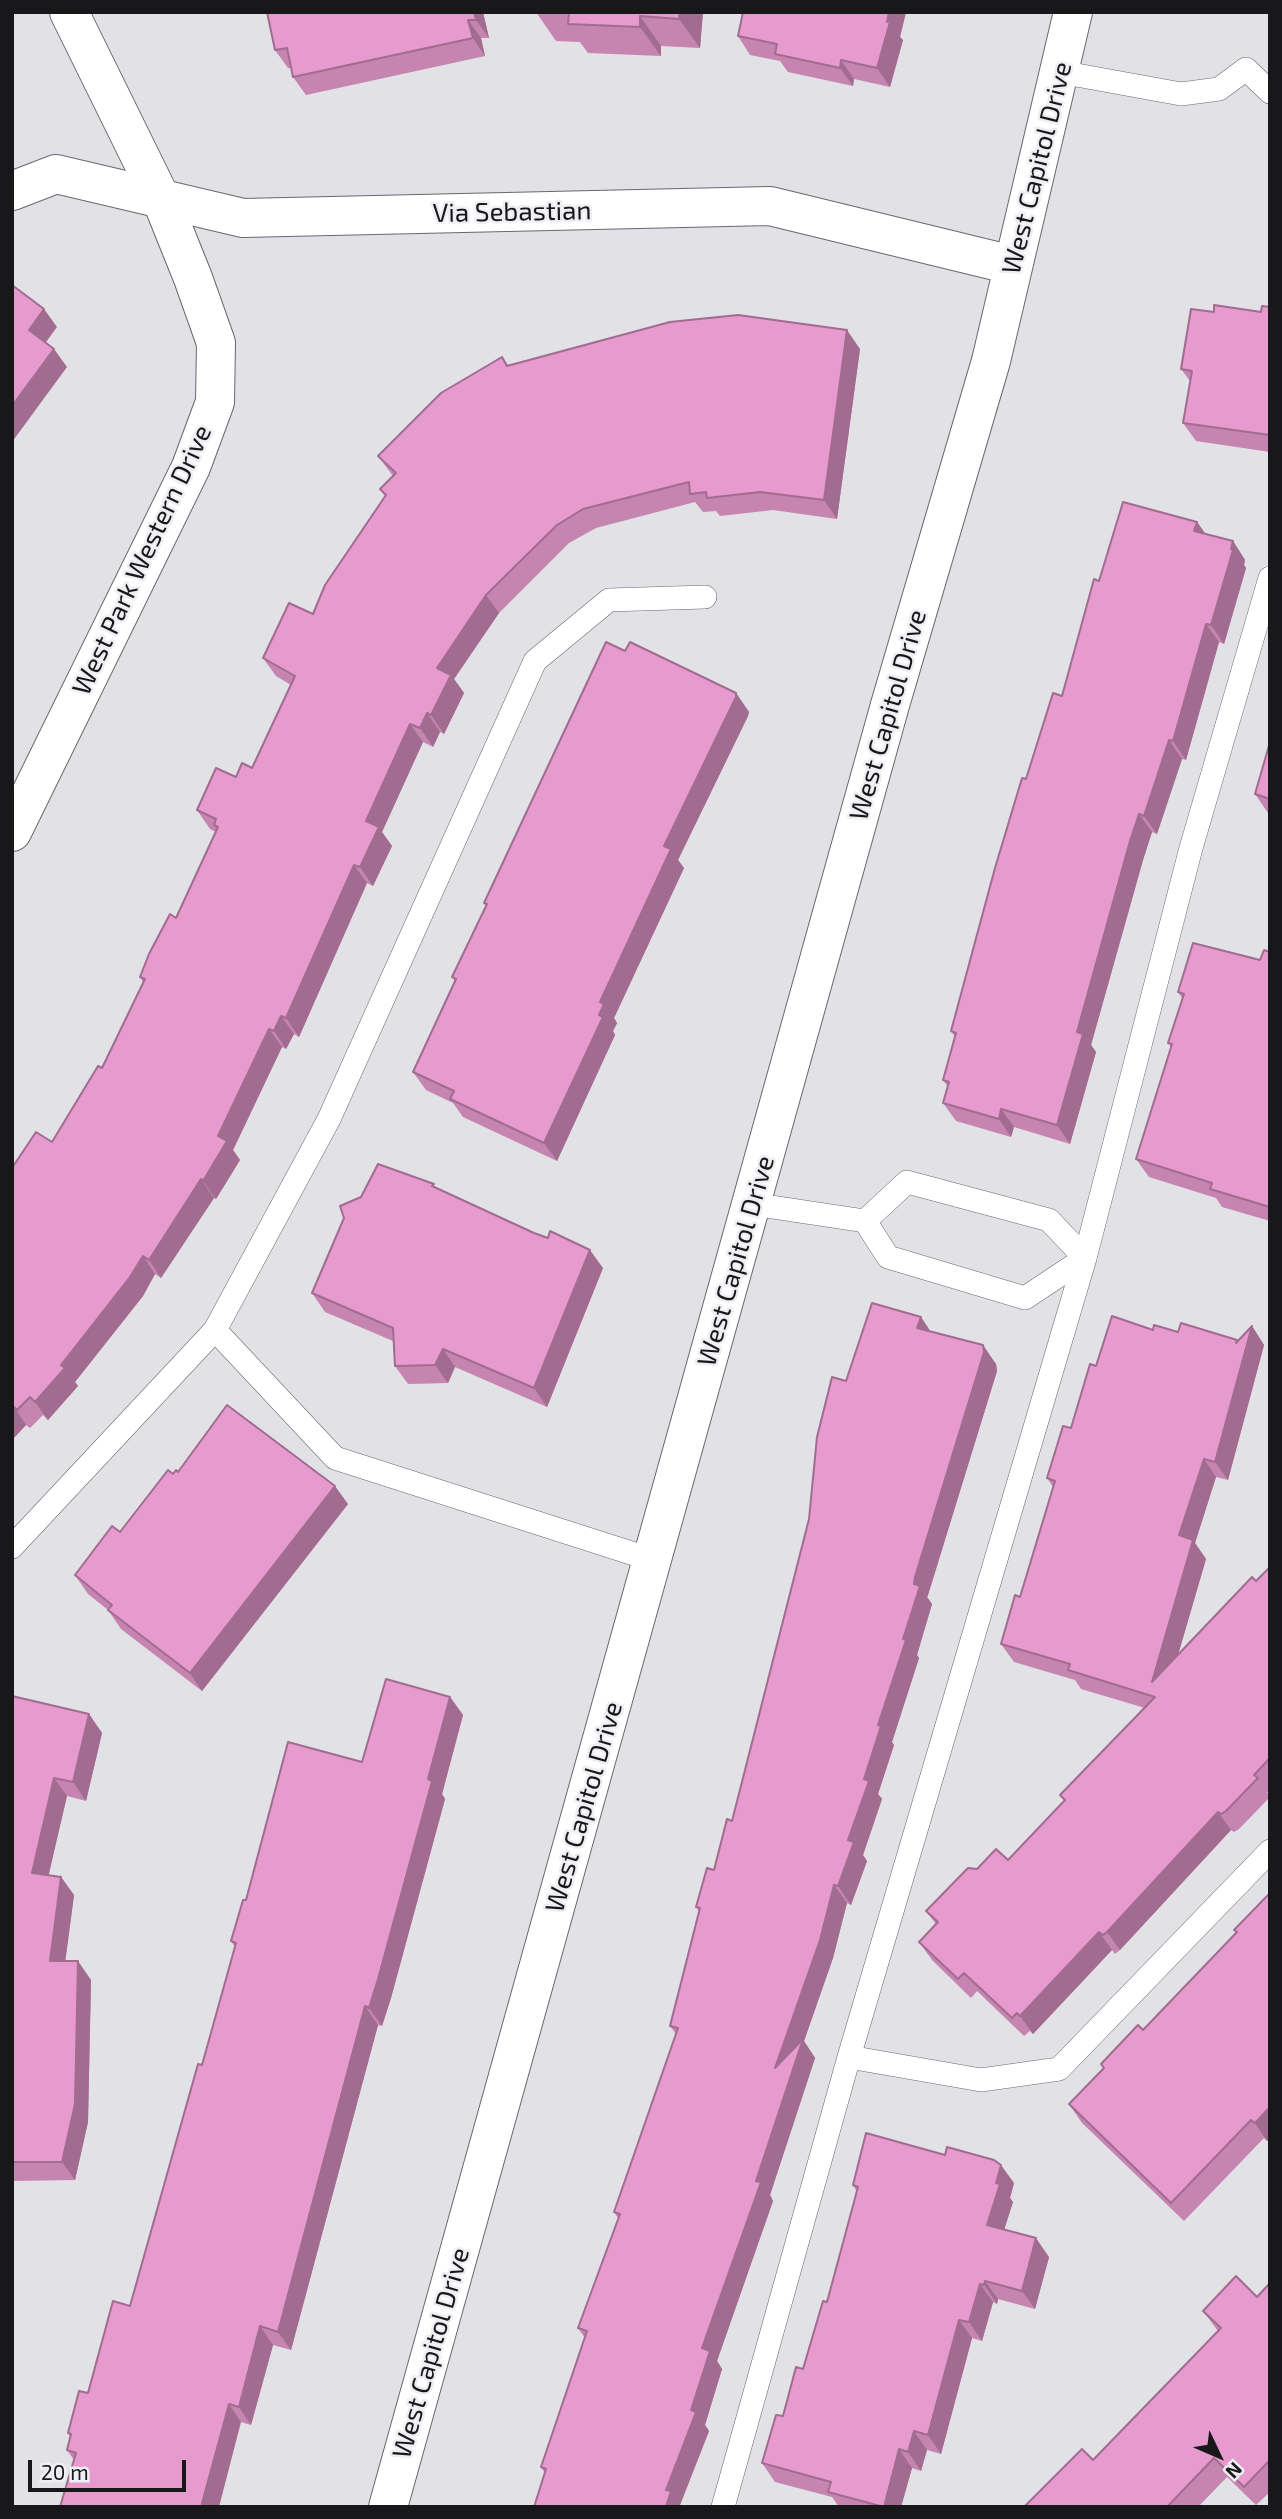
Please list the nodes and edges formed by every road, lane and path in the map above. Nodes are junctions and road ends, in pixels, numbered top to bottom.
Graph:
1 (69, 12) edge
2 (1073, 12) edge
3 (1060, 72) junction
4 (1270, 92) edge
5 (12, 191) edge
6 (162, 201) junction
7 (1012, 265) junction
8 (1270, 578) edge
9 (705, 597) dead end
10 (12, 832) edge
11 (752, 1204) junction
12 (865, 1221) junction
13 (1085, 1258) junction
14 (215, 1330) junction
15 (12, 1547) edge
16 (653, 1560) junction
17 (1270, 1851) edge
18 (849, 2057) junction
19 (388, 2507) edge
20 (723, 2507) edge

1 - 6 street, West Park Western Drive
2 - 3 street, West Capitol Drive
3 - 4 lane
3 - 7 street, West Capitol Drive
5 - 6 street, Via Sebastian
6 - 7 street, Via Sebastian
6 - 10 street, West Park Western Drive
7 - 11 street, West Capitol Drive
8 - 13 lane
9 - 14 lane
11 - 12 lane
11 - 16 street, West Capitol Drive
12 - 13 lane
12 - 13 lane
13 - 18 lane
14 - 15 lane
14 - 16 lane
16 - 19 street, West Capitol Drive
17 - 18 lane
18 - 20 lane

